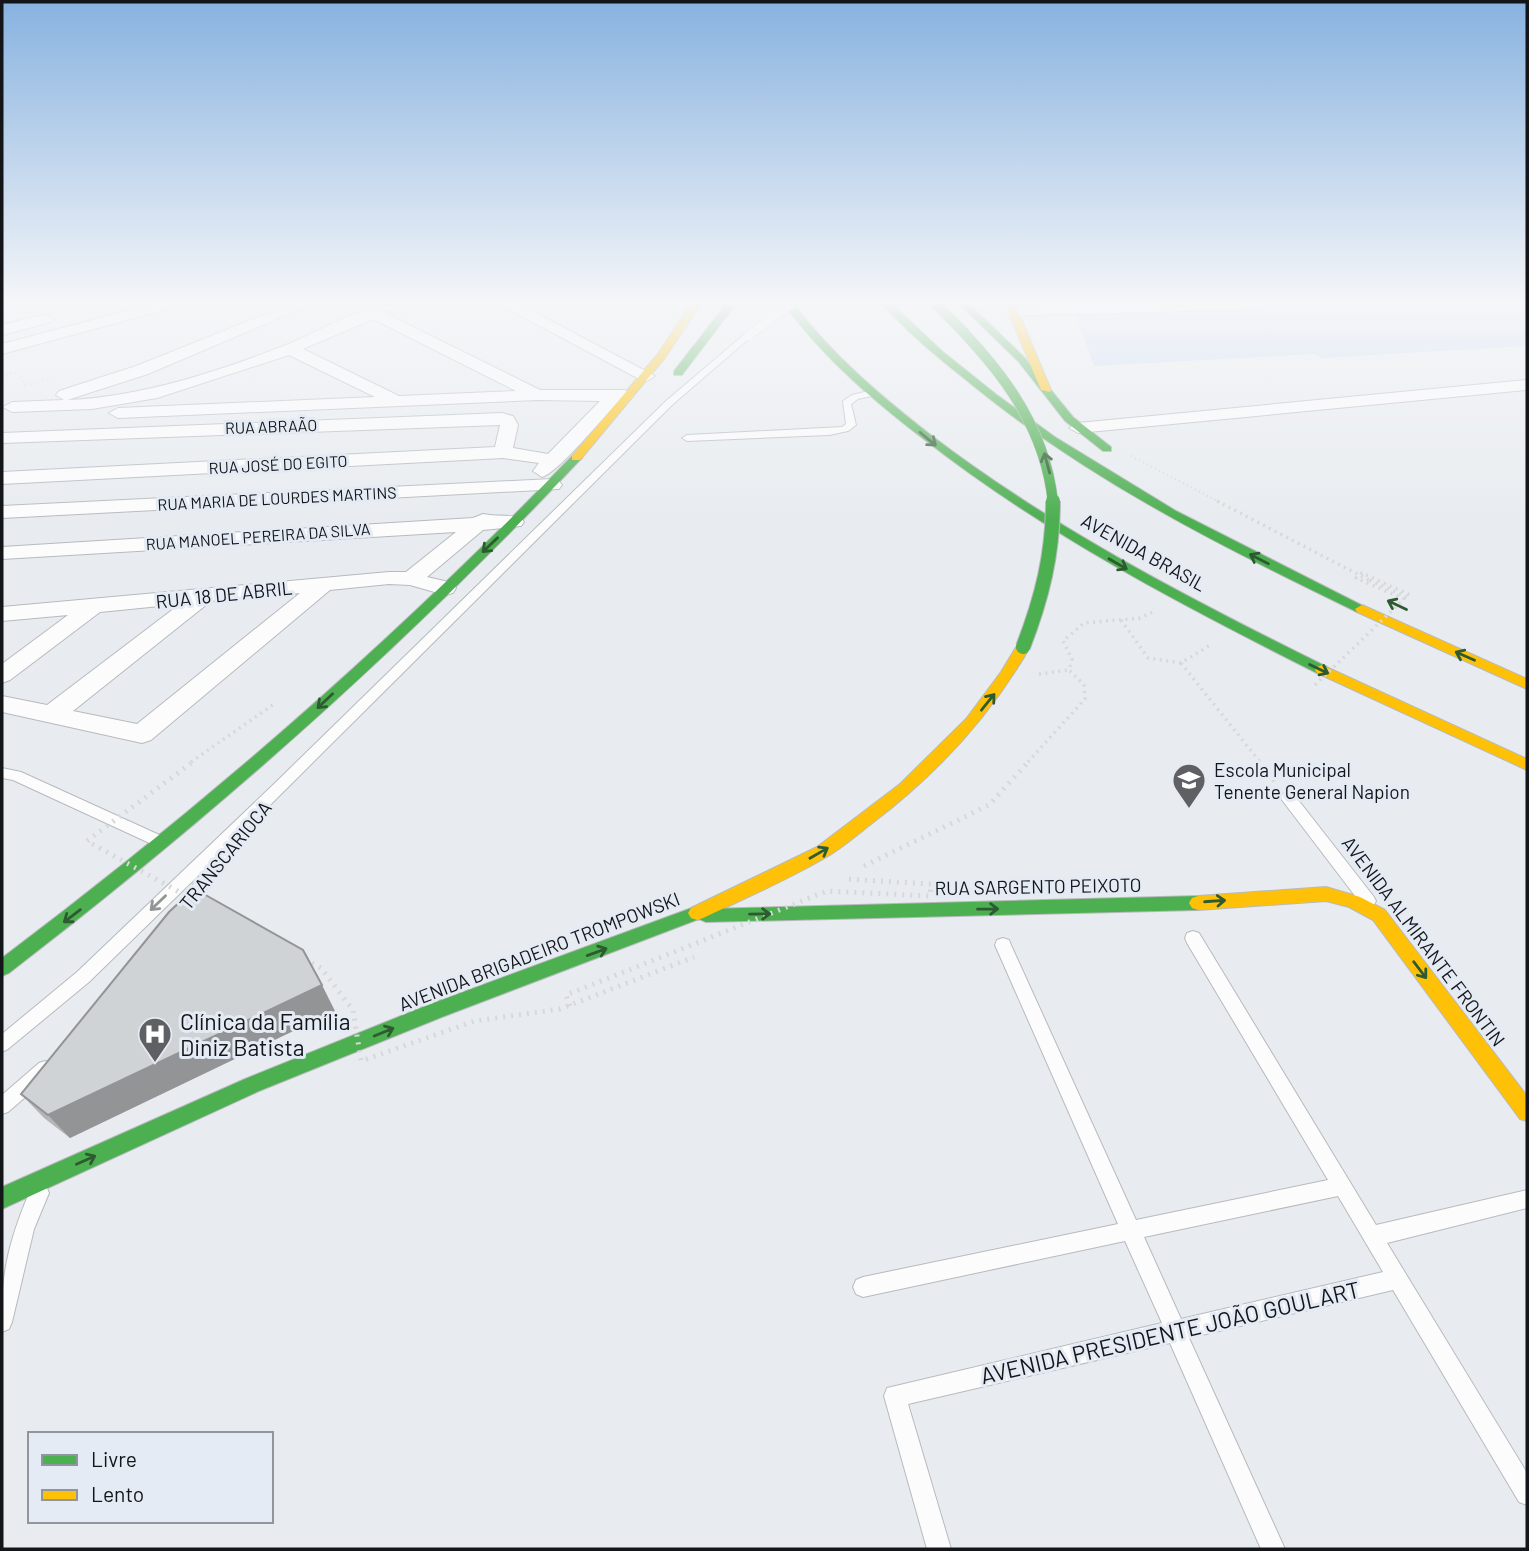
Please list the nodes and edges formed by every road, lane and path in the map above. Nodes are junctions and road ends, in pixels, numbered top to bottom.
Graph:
1 (21, 376) edge
2 (123, 376) edge
3 (208, 376) edge
4 (346, 376) edge
5 (500, 376) edge
6 (647, 376) edge
7 (673, 376) edge
8 (700, 376) edge
9 (854, 376) edge
10 (966, 376) edge
11 (1003, 376) edge
12 (1035, 376) edge
13 (1040, 376) edge
14 (1527, 385) edge
15 (1046, 390) junction
16 (873, 393) junction
17 (69, 394) junction
18 (634, 394) junction
19 (537, 395) junction
20 (614, 396) junction
21 (397, 401) junction
22 (912, 405) dead end
23 (7, 408) edge
24 (118, 413) dead end
25 (608, 427) junction
26 (943, 428) dead end
27 (1078, 428) junction
28 (171, 430) junction
29 (2, 438) edge
30 (687, 438) dead end
31 (503, 452) junction
32 (1122, 455) joint
33 (554, 460) junction
34 (146, 471) junction
35 (2, 478) edge
36 (552, 485) junction
37 (522, 488) junction
38 (1039, 494) dead end
39 (2, 512) edge
40 (1073, 515) dead end
41 (480, 522) junction
42 (514, 522) junction
43 (2, 553) edge
44 (411, 579) junction
45 (324, 584) junction
46 (444, 588) junction
47 (202, 597) junction
48 (92, 607) junction
49 (1159, 609) dead end
50 (2, 614) edge
51 (1121, 620) junction
52 (2, 675) edge
53 (1527, 684) edge
54 (1315, 685) dead end
55 (2, 704) edge
56 (274, 704) dead end
57 (51, 715) junction
58 (1527, 765) edge
59 (2, 773) edge
60 (279, 788) junction
61 (1287, 796) joint
62 (163, 842) junction
63 (864, 866) dead end
64 (845, 878) dead end
65 (203, 905) edge
66 (1379, 915) junction
67 (692, 916) junction
68 (173, 919) edge
69 (1193, 938) dead end
70 (1003, 945) dead end
71 (299, 956) edge
72 (694, 957) dead end
73 (2, 968) edge
74 (570, 1006) junction
75 (2, 1044) edge
76 (55, 1060) edge
77 (2, 1105) edge
78 (1527, 1112) edge
79 (44, 1179) junction
80 (1342, 1186) junction
81 (2, 1198) edge
82 (1527, 1199) edge
83 (1131, 1231) junction
84 (1373, 1236) junction
85 (1398, 1279) junction
86 (863, 1287) dead end
87 (2, 1322) edge
88 (1176, 1331) junction
89 (1527, 1494) edge
90 (939, 1549) edge
91 (1273, 1549) edge

1 - 17 path
2 - 17 street
3 - 23 street
4 - 21 street
5 - 19 street
6 - 18 main road
7 - 25 main road
8 - 60 lane, TRANSCARIOCA, bridge
9 - 16 main road, AVENIDA BRASIL
53 -> 10 main road
67 -> 11 main road, AVENIDA BRIGADEIRO TROMPOWSKI, bridge
12 - 15 main road
13 - 15 main road
14 - 27 street
15 - 27 main road
16 - 30 lane
16 -> 58 main road, AVENIDA BRASIL
17 - 23 street
18 - 20 street
18 - 25 main road
19 - 20 street
19 - 21 street
20 - 33 street
21 - 24 street
22 - 26 main road
25 - 36 main road
27 - 32 main road
28 - 29 street, RUA ABRAÃO
28 - 31 street, RUA ABRAÃO
28 - 34 street
31 - 33 street, RUA JOSÉ DO EGITO
31 - 34 street, RUA JOSÉ DO EGITO
32 - 54 path, bridge
33 - 37 street
34 - 35 street, RUA JOSÉ DO EGITO
36 - 37 street, RUA MARIA DE LOURDES MARTINS
36 - 42 main road
37 - 39 street, RUA MARIA DE LOURDES MARTINS
37 - 41 street
38 - 40 main road, AVENIDA BRASIL
41 - 42 street, RUA MANOEL PEREIRA DA SILVA
41 - 43 street, RUA MANOEL PEREIRA DA SILVA
41 - 44 street
42 -> 46 main road
44 - 45 street, RUA 18 DE ABRIL
44 - 46 street, RUA 18 DE ABRIL
45 - 47 street, RUA 18 DE ABRIL
45 - 57 street
46 -> 62 main road
47 - 48 street, RUA 18 DE ABRIL
47 - 57 street
48 - 50 street, RUA 18 DE ABRIL
48 - 52 street
49 - 51 path
51 - 61 path
51 - 63 path
55 - 57 street
56 - 65 path, bridge
59 - 62 lane
60 - 68 lane, TRANSCARIOCA
60 -> 75 lane, TRANSCARIOCA
61 - 66 lane, AVENIDA ALMIRANTE FRONTIN
62 -> 73 main road
64 - 74 path, bridge
67 -> 66 main road, RUA SARGENTO PEIXOTO
66 -> 78 main road, AVENIDA ALMIRANTE FRONTIN
79 -> 67 main road, AVENIDA BRIGADEIRO TROMPOWSKI
69 - 80 lane
70 - 83 lane
71 - 74 path, bridge
72 - 74 path, bridge
76 - 77 lane
79 - 81 main road, AVENIDA BRIGADEIRO TROMPOWSKI
79 - 87 lane
80 - 83 lane
80 - 84 lane
82 - 84 lane
83 - 86 lane
83 - 88 lane
84 - 85 lane
85 - 88 lane, AVENIDA PRESIDENTE JOÃO GOULART
85 - 89 lane
88 - 90 lane, AVENIDA PRESIDENTE JOÃO GOULART
88 - 91 lane

